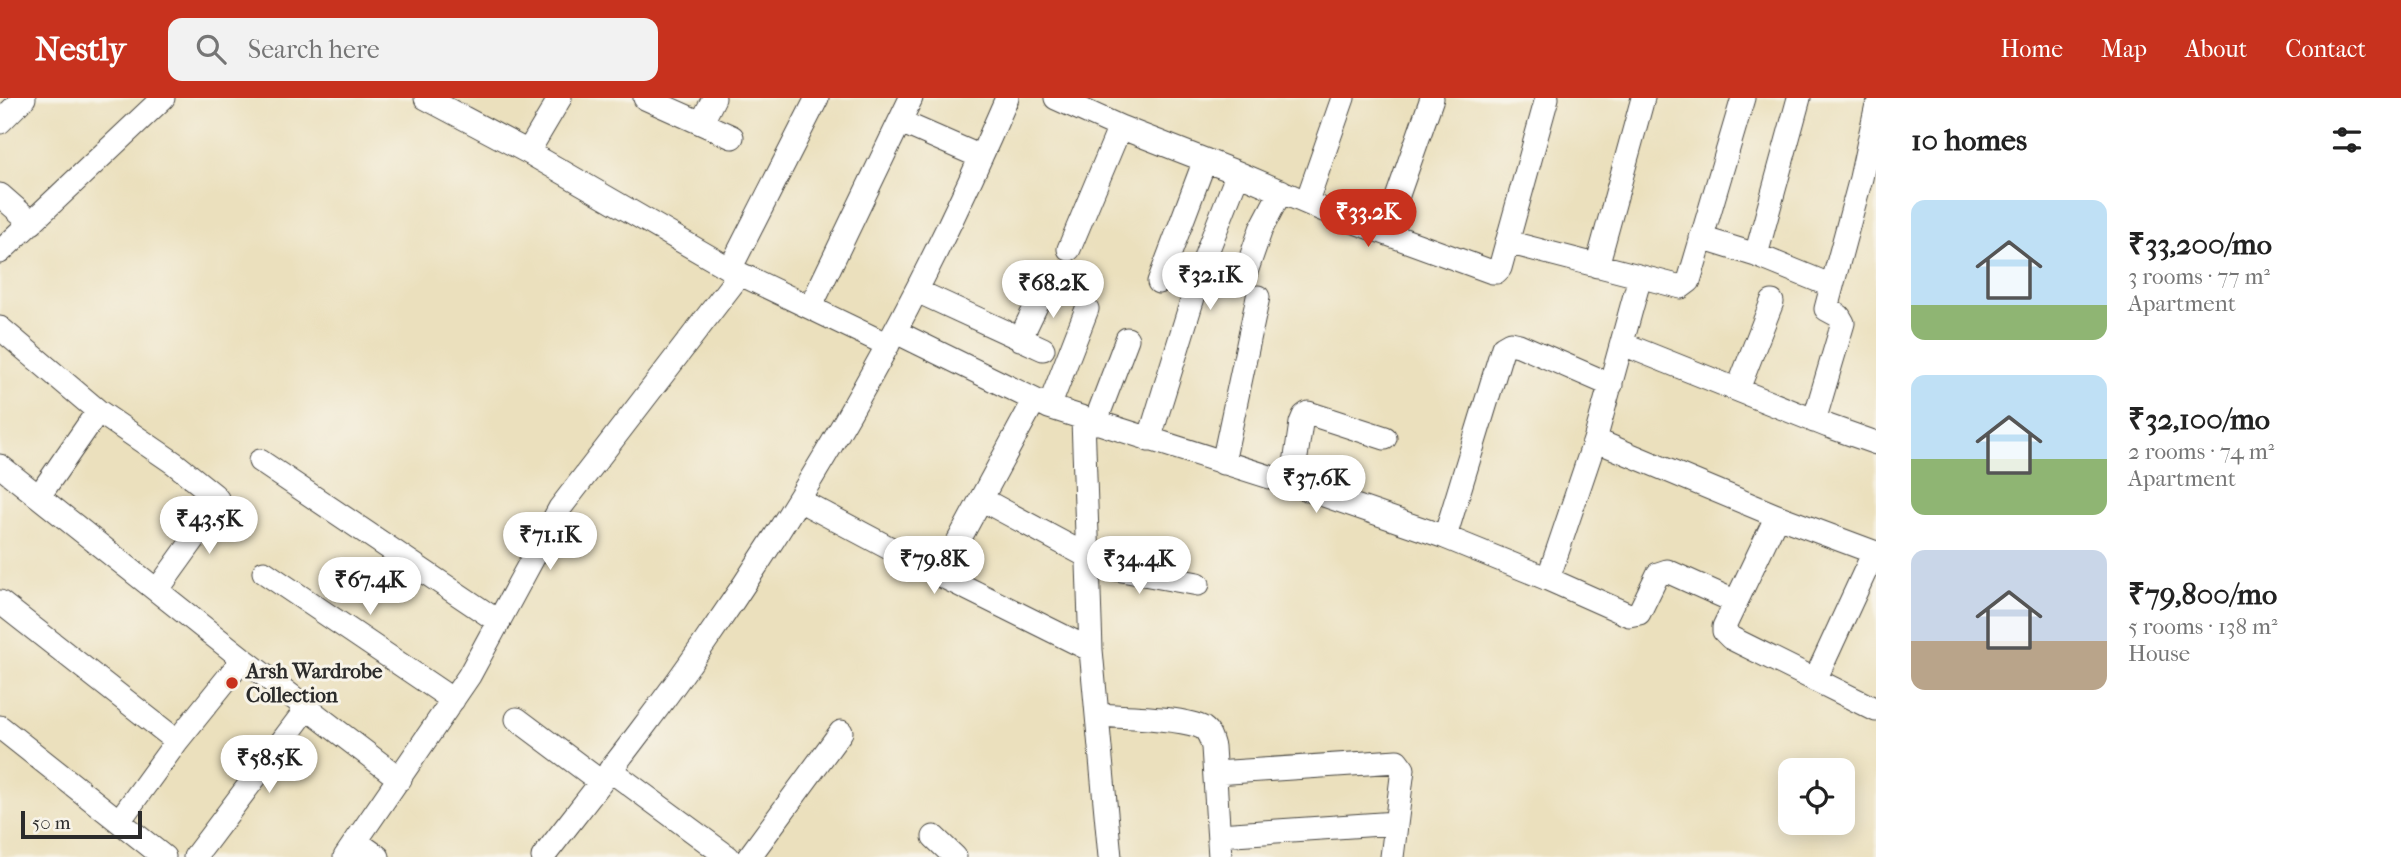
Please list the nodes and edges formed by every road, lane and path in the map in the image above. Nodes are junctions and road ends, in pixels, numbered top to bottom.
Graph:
1 (24, 98) edge
2 (426, 98) edge
3 (560, 98) edge
4 (645, 98) edge
5 (715, 98) edge
6 (817, 98) edge
7 (911, 98) edge
8 (1007, 98) edge
9 (1056, 98) edge
10 (1343, 98) edge
11 (1432, 98) edge
12 (1547, 98) edge
13 (1643, 98) edge
14 (1743, 98) edge
15 (1799, 98) edge
16 (1863, 98) edge
17 (154, 101) edge
18 (1876, 103) edge
19 (1876, 109) edge
20 (0, 122) edge
21 (702, 122) junction
22 (901, 122) junction
23 (1120, 127) junction
24 (732, 137) dead end
25 (527, 152) junction
26 (981, 158) junction
27 (1205, 160) junction
28 (1238, 173) junction
29 (1869, 180) edge
30 (1281, 191) junction
31 (0, 195) edge
32 (1307, 201) junction
33 (32, 223) junction
34 (1385, 232) junction
35 (1701, 238) junction
36 (1507, 242) junction
37 (1069, 249) dead end
38 (0, 252) edge
39 (1756, 255) junction
40 (1597, 266) junction
41 (735, 272) junction
42 (1246, 272) dead end
43 (1640, 277) junction
44 (1159, 282) dead end
45 (1046, 283) dead end
46 (1832, 286) junction
47 (917, 291) junction
48 (1258, 297) dead end
49 (1772, 302) dead end
50 (811, 306) junction
51 (1087, 309) dead end
52 (0, 328) edge
53 (892, 339) junction
54 (1020, 339) junction
55 (1127, 339) dead end
56 (1623, 344) junction
57 (1043, 349) dead end
58 (1611, 385) junction
59 (1738, 389) junction
60 (1042, 404) junction
61 (98, 411) junction
62 (1089, 421) junction
63 (1814, 421) junction
64 (1385, 438) dead end
65 (1149, 440) junction
66 (1595, 440) junction
67 (1876, 443) edge
68 (260, 461) dead end
69 (1223, 463) junction
70 (0, 466) edge
71 (1292, 484) junction
72 (39, 496) junction
73 (799, 500) junction
74 (982, 500) junction
75 (1777, 516) junction
76 (1445, 537) junction
77 (1875, 553) edge
78 (1089, 560) junction
79 (264, 572) dead end
80 (940, 575) junction
81 (1548, 579) junction
82 (1198, 584) dead end
83 (158, 589) junction
84 (0, 602) edge
85 (1735, 602) junction
86 (499, 622) junction
87 (1091, 650) junction
88 (243, 659) junction
89 (1815, 680) junction
90 (453, 699) junction
91 (308, 707) junction
92 (1876, 710) edge
93 (1097, 715) junction
94 (517, 719) dead end
95 (0, 727) edge
96 (841, 732) dead end
97 (177, 741) junction
98 (1214, 773) junction
99 (605, 776) junction
100 (400, 779) junction
101 (119, 821) junction
102 (1396, 823) junction
103 (934, 837) dead end
104 (1219, 846) edge
105 (351, 850) edge
106 (164, 857) edge
107 (195, 857) edge
108 (378, 857) edge
109 (543, 857) edge
110 (727, 857) edge
111 (749, 857) edge
112 (955, 857) edge
113 (1110, 857) edge
114 (1392, 857) edge

1 - 20 street
2 - 25 street
3 - 25 street
4 - 21 street
5 - 21 street
6 - 41 street
7 - 22 street
8 - 26 street
9 - 23 street
10 - 32 street
11 - 34 street
12 - 36 street
13 - 40 street
14 - 35 street
15 - 39 street
16 - 18 street
17 - 33 street
19 - 29 street
21 - 24 street
22 - 26 street
22 - 50 street
23 - 27 street
23 - 37 street
25 - 41 street
26 - 47 street
27 - 28 street
27 - 44 street
28 - 30 street
28 - 65 street
29 - 46 street
30 - 32 street
30 - 42 street
31 - 33 street
32 - 34 street
33 - 38 street
34 - 36 street
35 - 39 street
35 - 43 street
36 - 40 street
39 - 46 street
40 - 43 street
41 - 50 street
41 - 86 street
43 - 56 street
45 - 54 street
46 - 63 street
47 - 53 street
47 - 54 street
48 - 69 street
49 - 59 street
50 - 53 street
51 - 60 street
52 - 61 street
53 - 60 street
53 - 73 street
54 - 57 street
55 - 62 street
56 - 58 street
56 - 59 street
58 - 66 street
58 - 76 street
59 - 63 street
60 - 62 street
60 - 74 street
61 - 72 street
61 - 83 street
62 - 65 street
62 - 78 street
63 - 67 street
64 - 71 street
65 - 69 street
66 - 75 street
66 - 81 street
68 - 86 street
69 - 71 street
70 - 72 street
71 - 76 street
72 - 83 street
73 - 80 street
73 - 99 street
74 - 78 street
74 - 80 street
75 - 77 street
75 - 85 street
76 - 81 street
77 - 89 street
78 - 82 street
78 - 87 street
79 - 90 street
80 - 87 street
81 - 85 street
83 - 88 street
84 - 97 street
85 - 89 street
86 - 90 street
87 - 93 street
88 - 91 street
88 - 97 street
89 - 92 street
90 - 100 street
91 - 100 street
91 - 107 street
93 - 98 street
93 - 113 street
94 - 99 street
95 - 101 street
96 - 111 street
97 - 101 street
98 - 102 street
98 - 104 street
99 - 109 street
99 - 110 street
100 - 105 street
101 - 106 street
102 - 104 street
102 - 114 street
103 - 112 street
105 - 108 street

